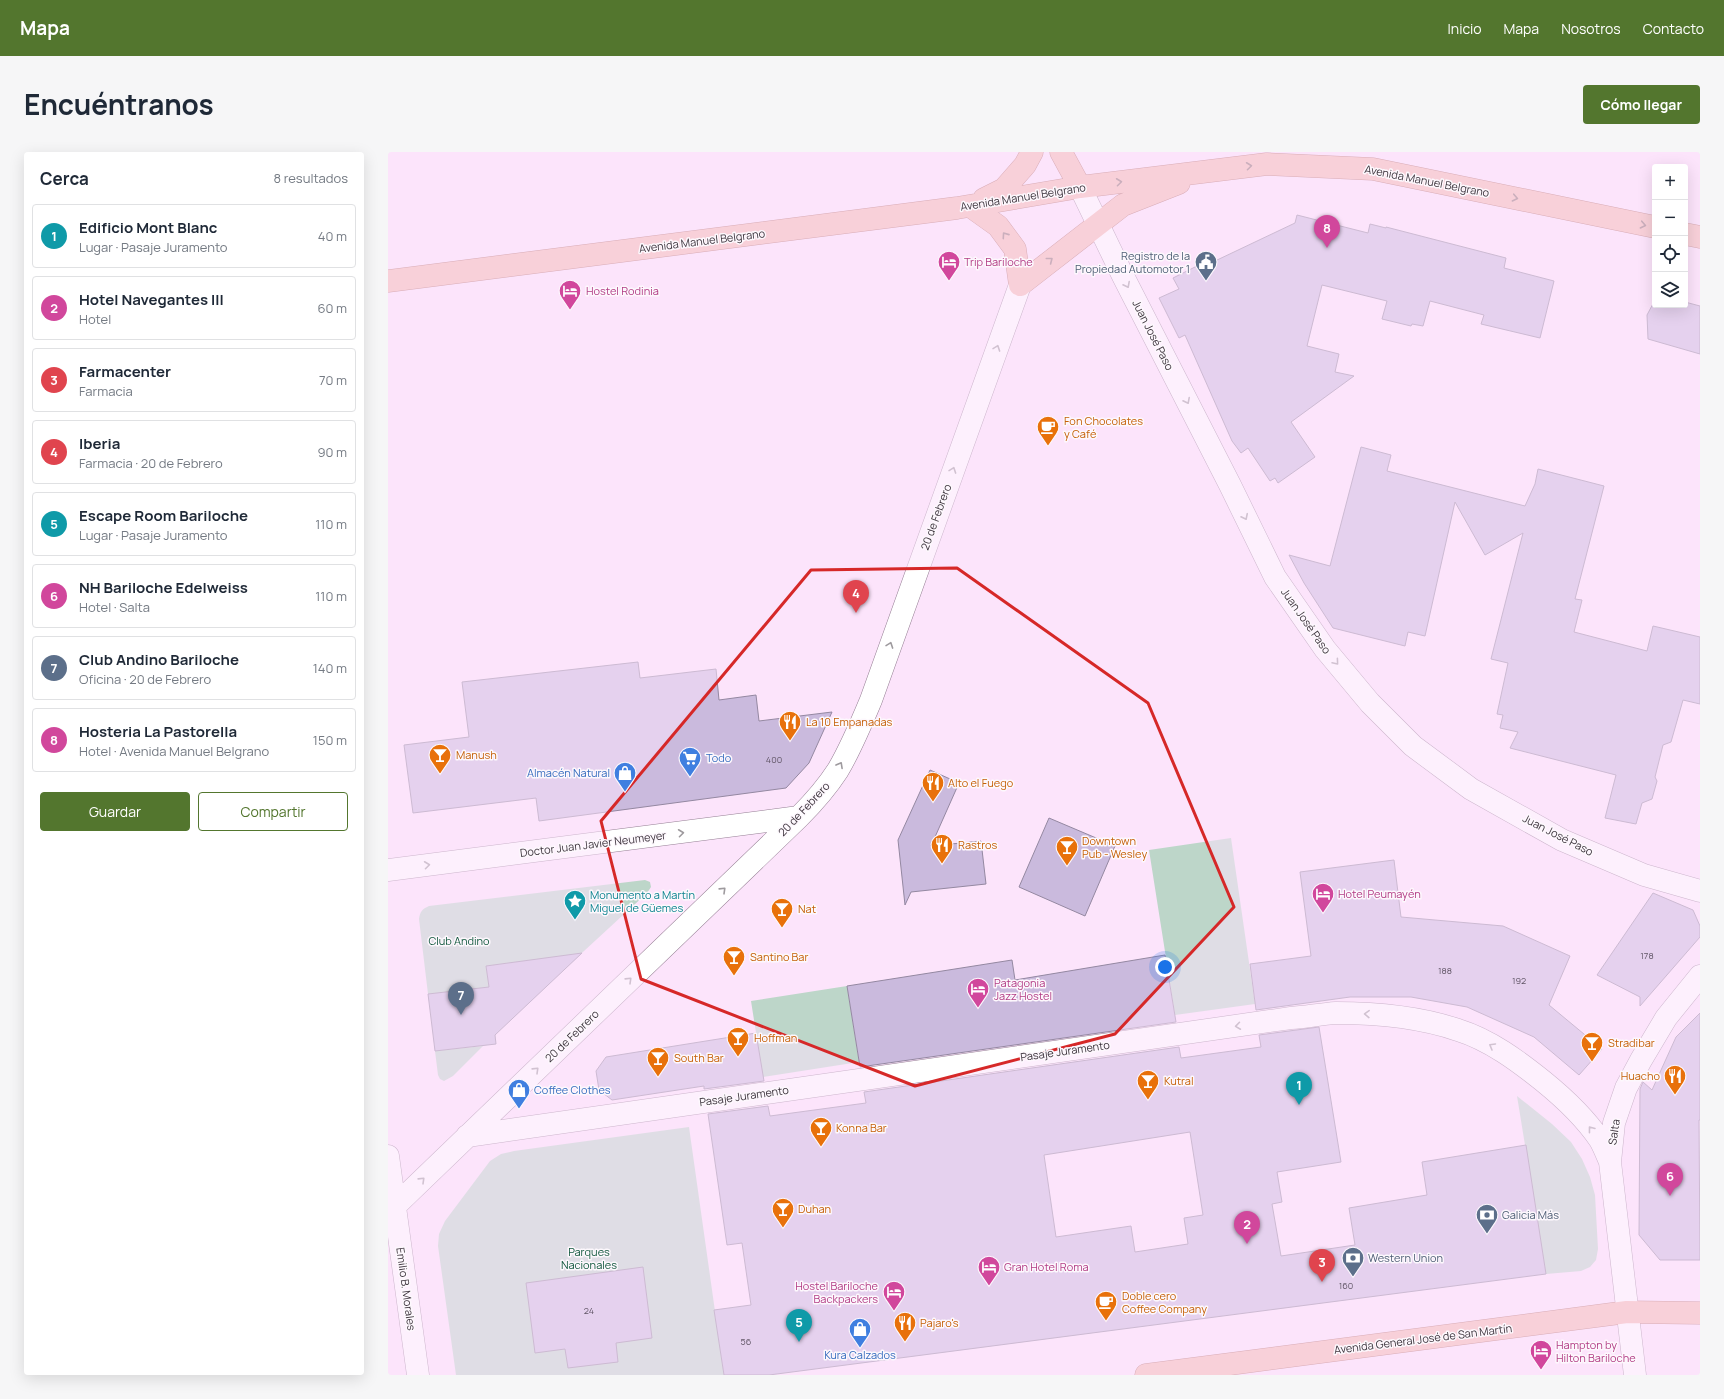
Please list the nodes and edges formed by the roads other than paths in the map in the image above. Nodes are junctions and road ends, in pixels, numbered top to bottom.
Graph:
1 (1032, 152) edge
2 (1061, 152) edge
3 (1210, 171) junction
4 (1080, 187) junction
5 (970, 206) junction
6 (1098, 224) junction
7 (1652, 226) edge
8 (1688, 235) edge
9 (1700, 237) edge
10 (388, 281) edge
11 (1020, 284) junction
12 (799, 817) junction
13 (388, 870) edge
14 (1700, 891) edge
15 (1700, 976) edge
16 (467, 1136) junction
17 (388, 1156) edge
18 (1610, 1162) junction
19 (394, 1207) junction
20 (1627, 1312) junction
21 (1700, 1313) edge
22 (418, 1375) edge
23 (1146, 1375) edge
24 (1635, 1375) edge

1 - 5 main road
2 - 4 main road
4 -> 3 main road, Avenida Manuel Belgrano
3 - 6 main road
3 -> 7 main road, Avenida Manuel Belgrano
4 - 5 main road, Avenida Manuel Belgrano
4 - 6 street, Juan José Paso
5 - 10 main road, Avenida Manuel Belgrano
11 -> 5 main road
11 -> 6 main road
6 -> 14 street, Juan José Paso
8 - 9 main road
12 -> 11 street, 20 de Febrero
13 -> 12 street, Doctor Juan Javier Neumeyer
16 -> 12 street, 20 de Febrero
15 - 18 street, Salta
18 -> 16 street, Pasaje Juramento
19 -> 16 street, 20 de Febrero
17 - 19 street, Emilio B. Morales
18 - 20 street, Salta
19 - 22 street, Emilio B. Morales
20 - 21 main road, Avenida General José de San Martín
20 - 23 main road, Avenida General José de San Martín
20 - 24 street, Salta

